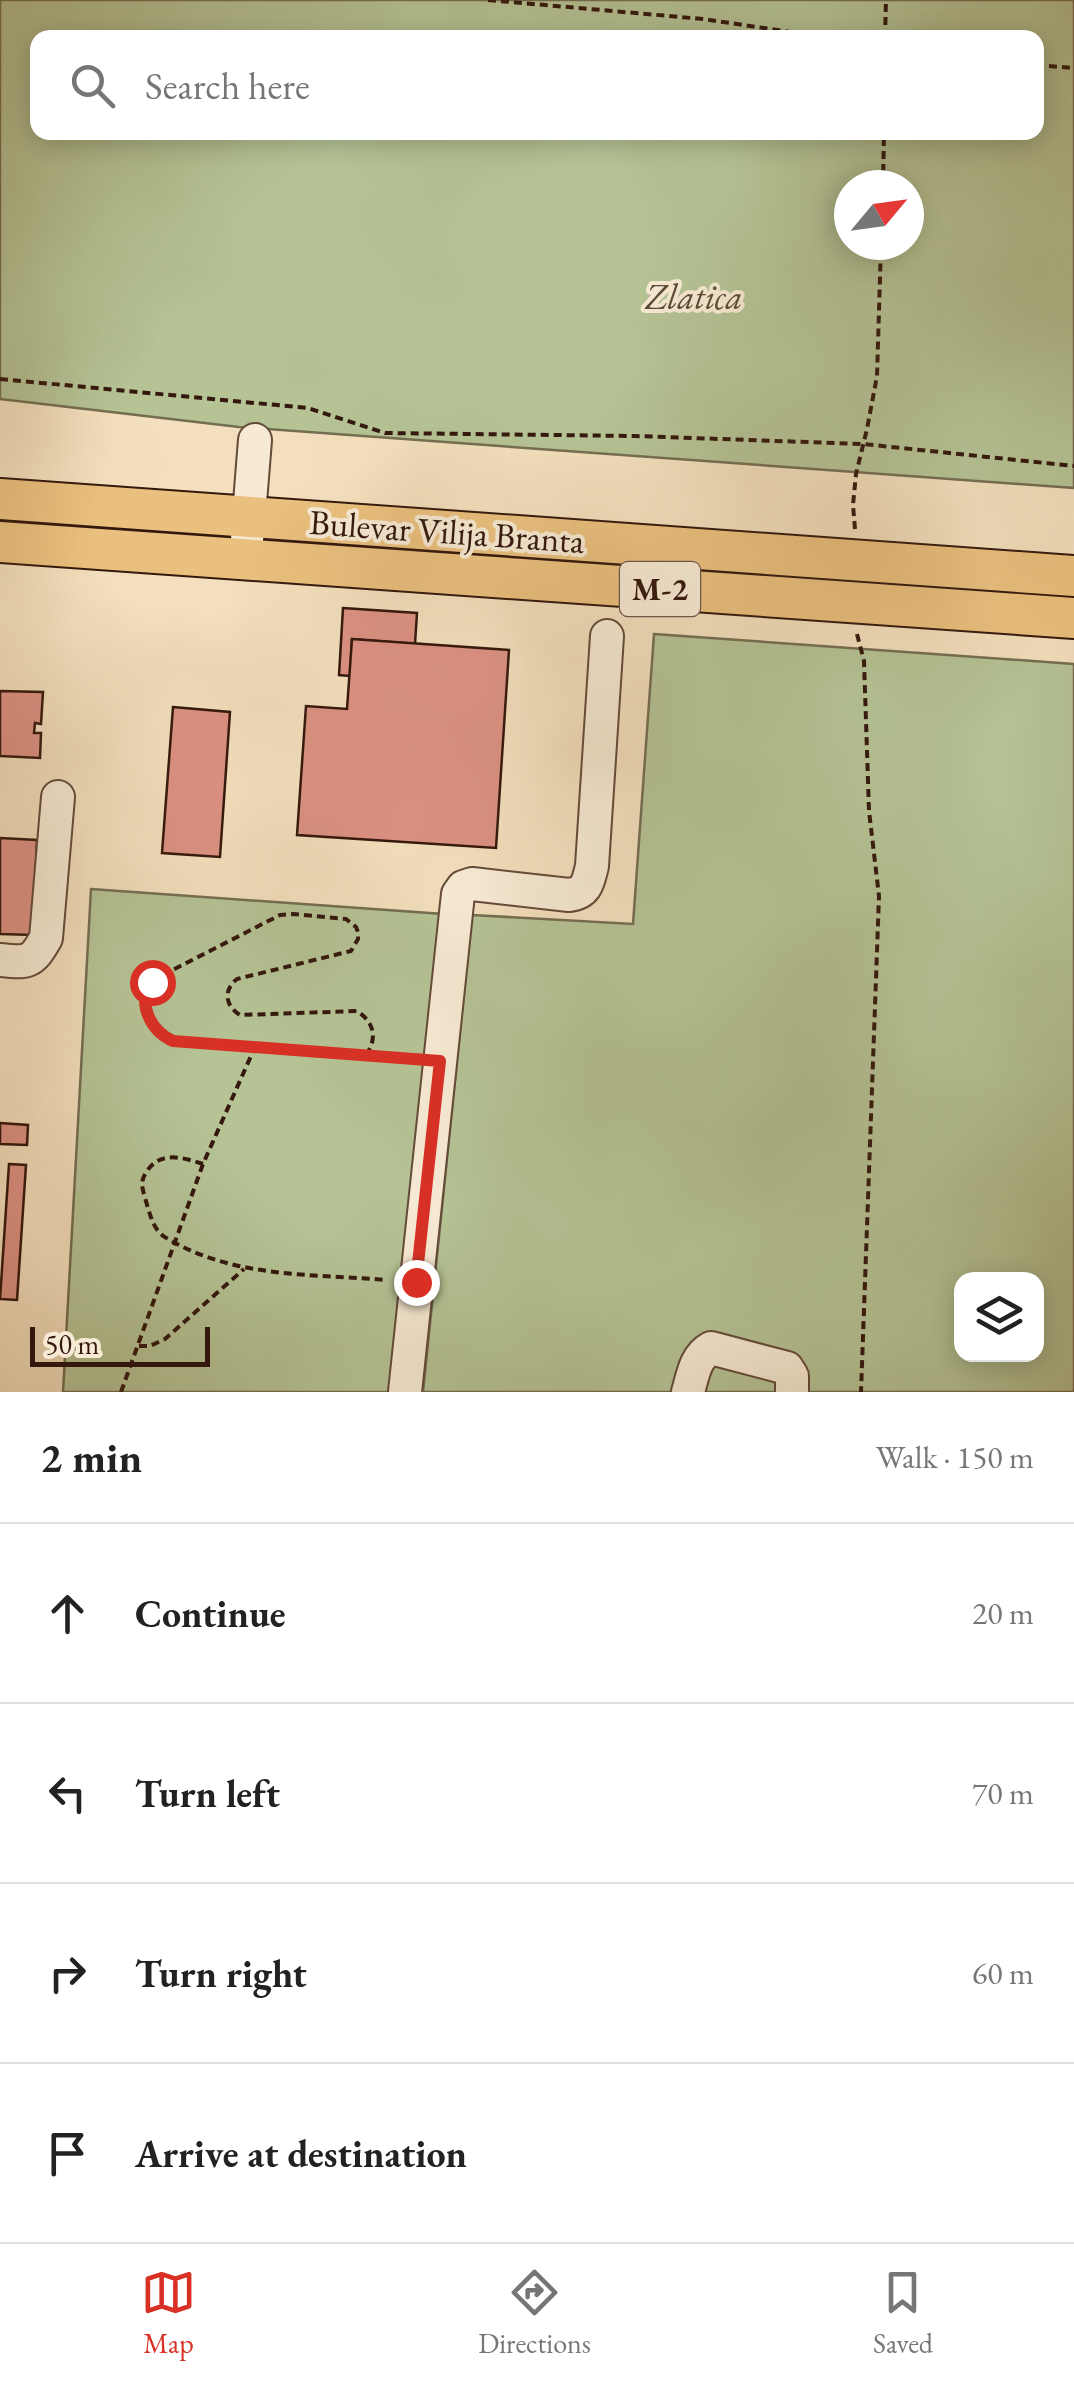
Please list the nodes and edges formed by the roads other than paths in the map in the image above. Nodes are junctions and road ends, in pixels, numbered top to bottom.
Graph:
1 (255, 440) dead end
2 (0, 499) edge
3 (249, 518) junction
4 (0, 542) edge
5 (246, 560) junction
6 (1074, 576) edge
7 (1074, 618) edge
8 (606, 636) dead end
9 (58, 798) dead end
10 (0, 960) edge
11 (405, 1392) edge
12 (688, 1392) edge
13 (792, 1392) edge

1 - 3 lane
2 - 3 main road, Bulevar Vilija Branta / M-2
3 - 5 lane
3 - 6 main road, Bulevar Vilija Branta / M-2
4 - 5 main road, Bulevar Vilija Branta / M-2
5 - 7 main road, Bulevar Vilija Branta / M-2
8 - 11 lane
9 - 10 lane
12 - 13 lane

